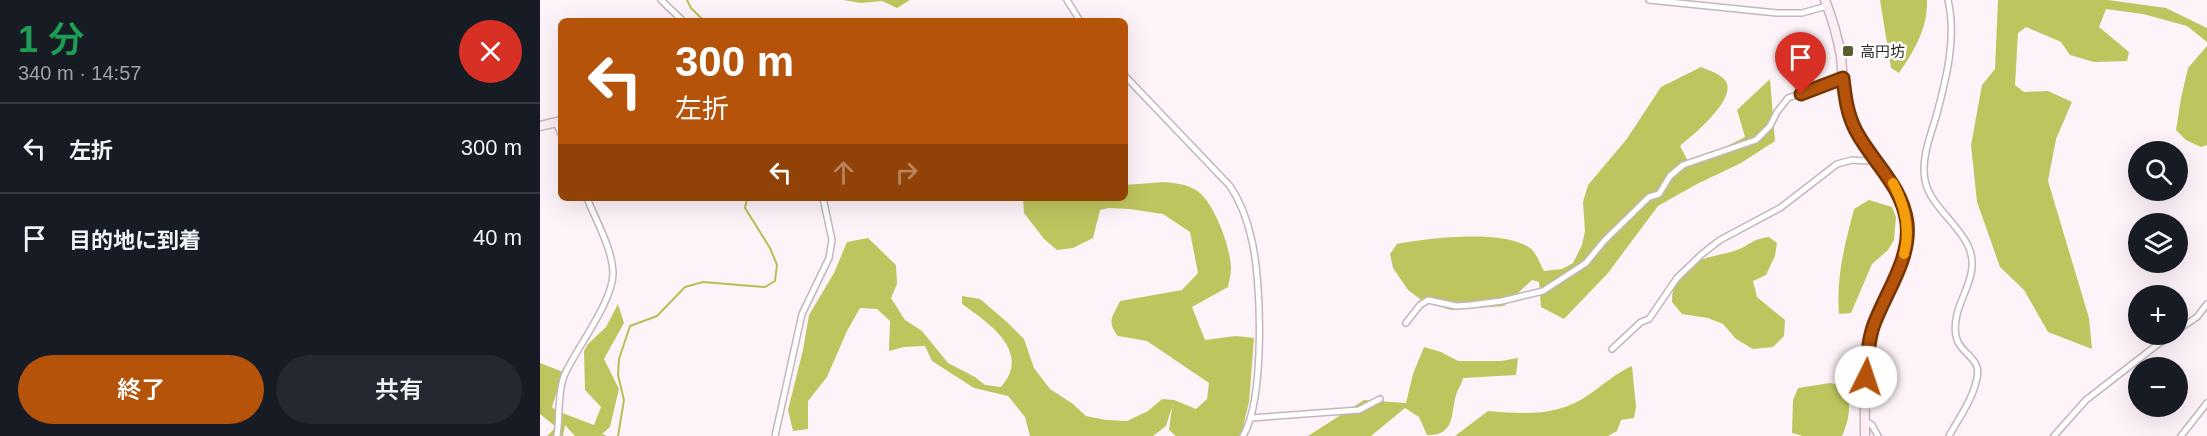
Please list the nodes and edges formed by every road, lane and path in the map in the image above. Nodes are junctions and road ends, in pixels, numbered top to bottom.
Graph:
1 (661, 0) edge
2 (1067, 0) edge
3 (1649, 0) edge
4 (1948, 0) edge
5 (1836, 1) edge
6 (1826, 3) edge
7 (680, 18) edge
8 (1078, 18) edge
9 (1843, 78) junction
10 (1128, 79) edge
11 (558, 122) edge
12 (540, 126) edge
13 (1874, 158) junction
14 (588, 201) edge
15 (824, 201) edge
16 (2207, 304) edge
17 (1406, 323) dead end
18 (2188, 323) edge
19 (2157, 345) edge
20 (1612, 349) dead end
21 (1380, 399) dead end
22 (2207, 403) edge
23 (1251, 418) junction
24 (1865, 421) junction
25 (557, 436) edge
26 (775, 436) edge
27 (1243, 436) edge
28 (1865, 436) edge
29 (1878, 436) edge
30 (1949, 436) edge
31 (2054, 436) edge
32 (2181, 436) edge

1 - 7 street
2 - 8 street
3 - 6 street
4 - 30 street
5 - 6 main road
6 - 9 main road
9 - 13 main road
9 - 17 street
10 - 23 street
11 - 12 main road
13 - 20 street
13 - 24 main road
14 - 25 street
15 - 26 street
16 - 18 street
19 - 31 street
21 - 23 street
22 - 32 street
23 - 27 street
24 - 28 main road
24 - 29 street

